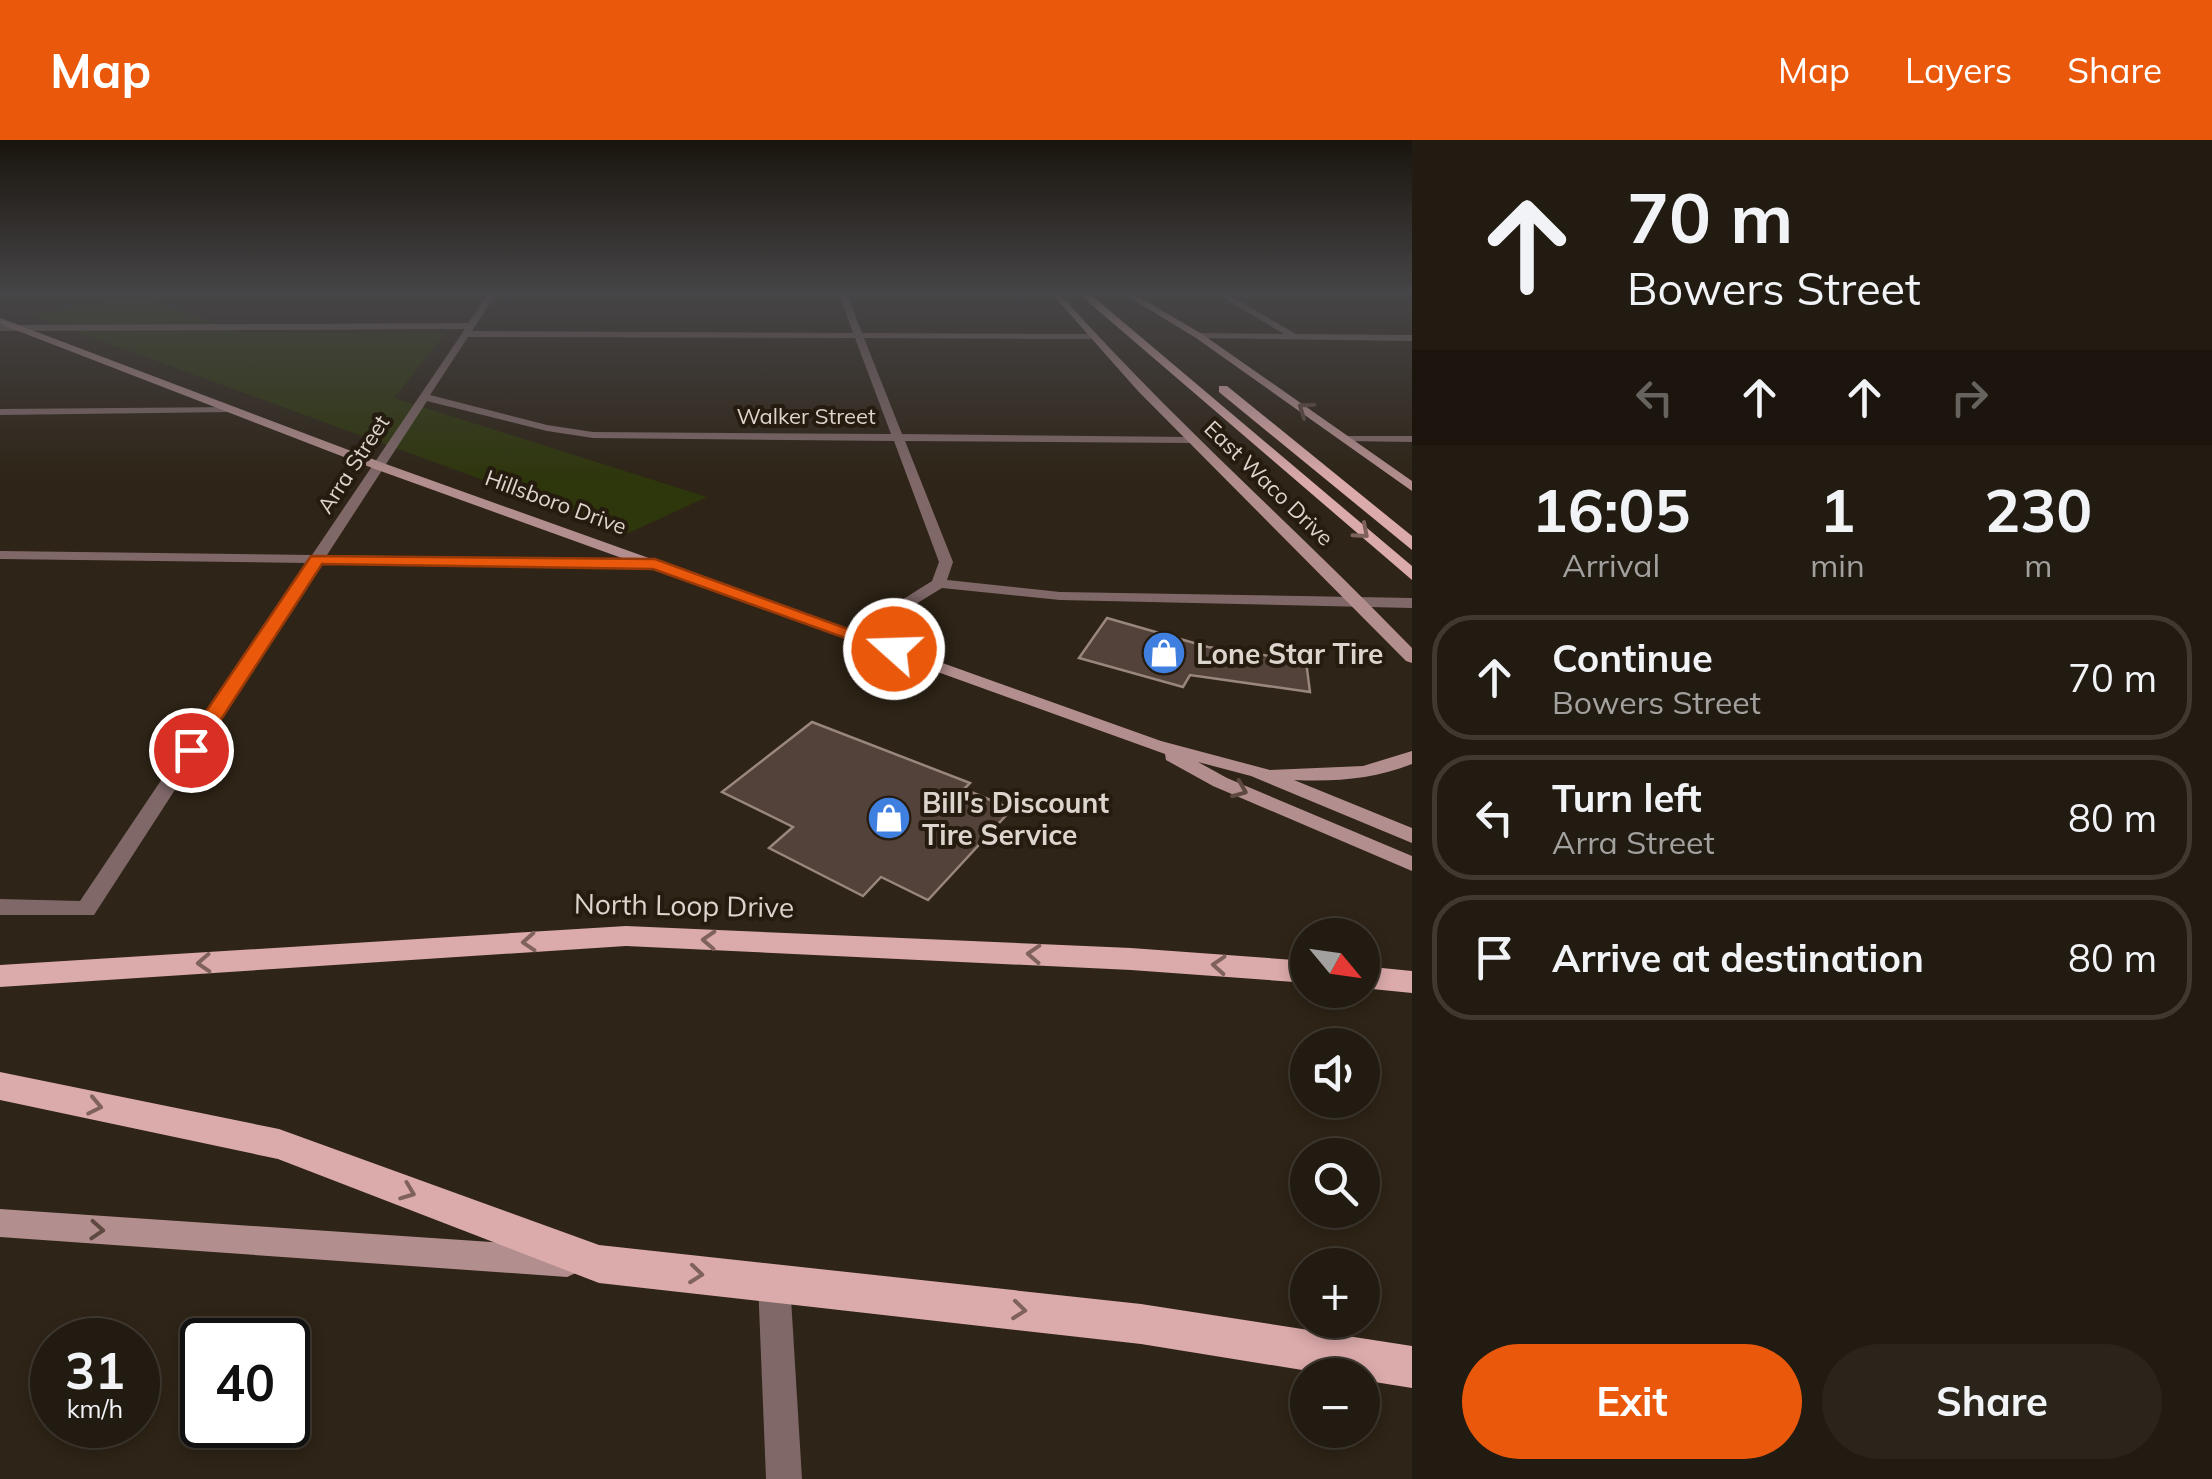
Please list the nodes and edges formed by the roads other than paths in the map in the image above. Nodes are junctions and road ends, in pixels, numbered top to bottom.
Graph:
1 (93, 356) edge
2 (451, 356) edge
3 (868, 356) edge
4 (1112, 356) edge
5 (1157, 356) edge
6 (1229, 356) edge
7 (1205, 375) dead end
8 (424, 397) junction
9 (232, 409) junction
10 (0, 412) edge
11 (898, 437) junction
12 (1346, 438) junction
13 (1412, 439) edge
14 (1191, 440) junction
15 (379, 466) junction
16 (1412, 487) edge
17 (1412, 545) edge
18 (0, 555) edge
19 (317, 559) junction
20 (655, 564) junction
21 (1412, 575) edge
22 (938, 583) junction
23 (1412, 603) edge
24 (1362, 604) junction
25 (857, 635) junction
26 (1412, 658) edge
27 (1154, 745) junction
28 (1412, 758) edge
29 (1258, 772) junction
30 (1412, 836) edge
31 (1412, 864) edge
32 (0, 907) edge
33 (1290, 971) edge
34 (0, 976) edge
35 (1380, 979) edge
36 (1412, 982) edge
37 (0, 1086) edge
38 (0, 1223) edge
39 (598, 1264) junction
40 (774, 1282) junction
41 (1412, 1367) edge
42 (784, 1479) edge

1 - 9 street, Hillsboro Drive
2 - 8 street, Arra Street
3 - 11 street
4 - 14 street, East Waco Drive
5 -> 21 main road, East Waco Drive
12 -> 6 street
7 - 17 main road, East Waco Drive
8 - 11 street, Walker Street
8 - 15 street, Arra Street
9 - 10 street
9 - 15 street, Hillsboro Drive
11 - 14 street, Walker Street
11 - 22 street
12 - 13 street
12 - 16 street
14 - 24 street, East Waco Drive
15 - 19 street, Arra Street
15 - 20 street, Hillsboro Drive
18 - 19 street
19 - 20 street
19 - 32 street, Arra Street
20 - 25 street, Hillsboro Drive
22 - 24 street
22 - 25 street
23 - 24 street
24 - 26 street, East Waco Drive
25 - 27 street, Hillsboro Drive
27 - 29 street, Hillsboro Drive
27 -> 31 street, Hillsboro Drive
28 - 29 street
29 - 30 street, Hillsboro Drive
33 -> 34 main road, North Loop Drive
35 - 36 main road
37 -> 39 main road
38 -> 39 street
39 -> 40 main road
40 -> 41 main road
40 - 42 street

